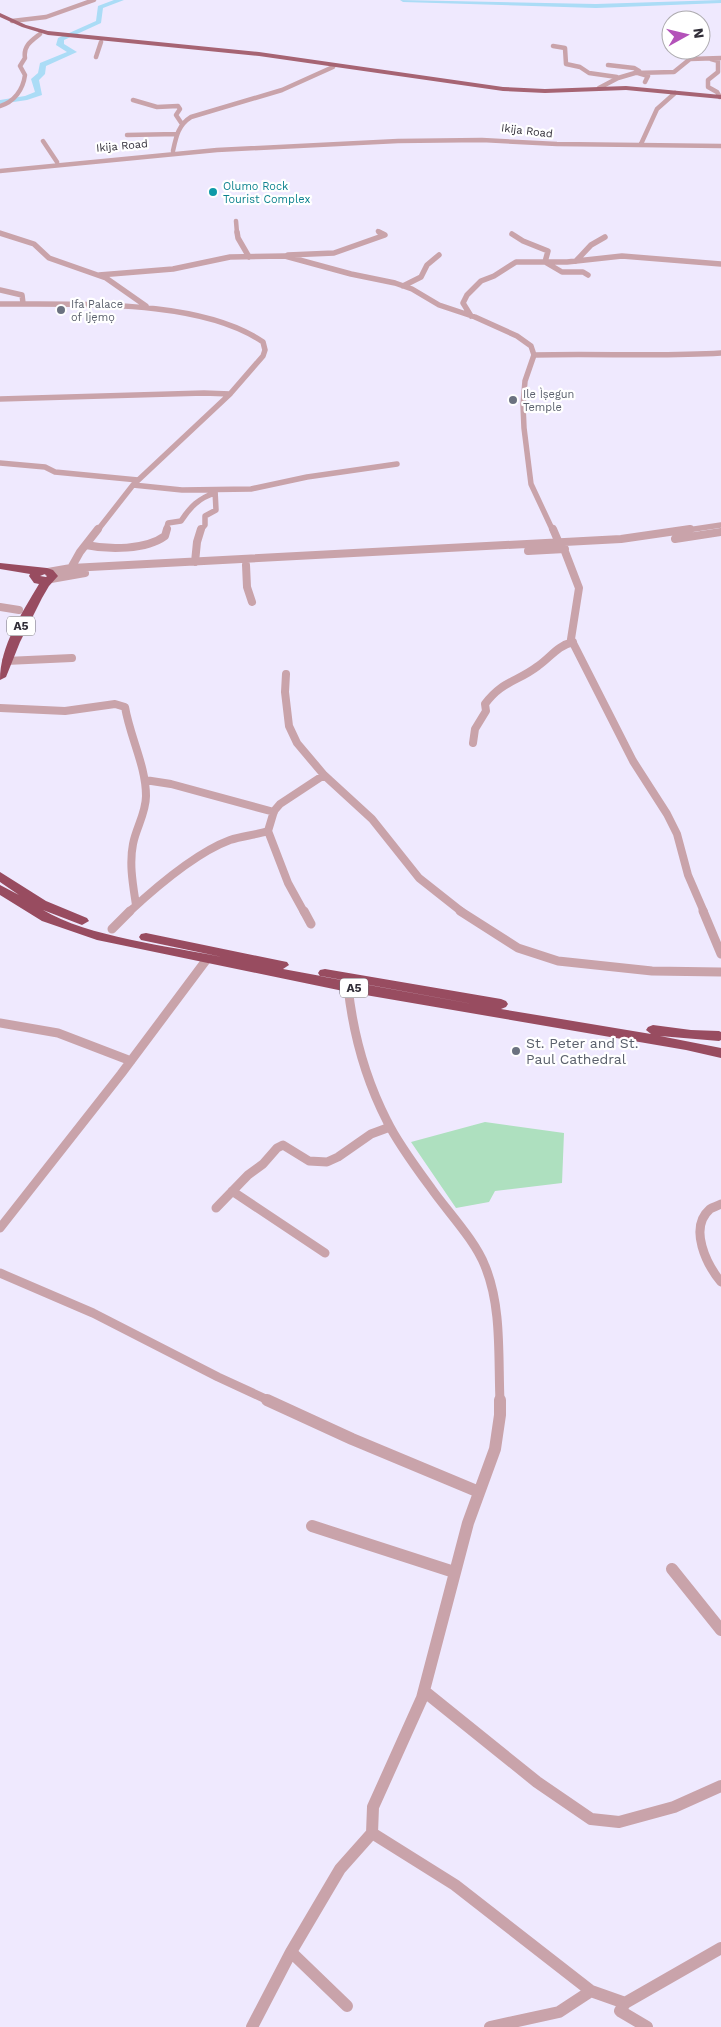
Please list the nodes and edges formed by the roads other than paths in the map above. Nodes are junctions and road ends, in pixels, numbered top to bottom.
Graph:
1 (94, 0) edge
2 (0, 15) edge
3 (0, 20) edge
4 (12, 21) junction
5 (40, 34) junction
6 (63, 36) junction
7 (76, 38) junction
8 (101, 42) junction
9 (553, 46) dead end
10 (96, 57) dead end
11 (711, 59) edge
12 (686, 60) edge
13 (608, 65) dead end
14 (333, 67) junction
15 (639, 72) junction
16 (617, 77) junction
17 (645, 82) dead end
18 (599, 88) junction
19 (675, 93) junction
20 (721, 97) edge
21 (132, 100) dead end
22 (0, 106) edge
23 (182, 124) junction
24 (177, 134) junction
25 (127, 135) dead end
26 (43, 141) dead end
27 (557, 144) junction
28 (641, 144) junction
29 (721, 146) edge
30 (173, 151) junction
31 (57, 162) junction
32 (0, 169) edge
33 (236, 221) dead end
34 (378, 231) dead end
35 (0, 233) edge
36 (512, 234) dead end
37 (9, 237) junction
38 (605, 237) dead end
39 (3, 241) dead end
40 (439, 255) dead end
41 (285, 256) junction
42 (249, 257) junction
43 (576, 261) junction
44 (546, 262) junction
45 (721, 264) edge
46 (99, 275) junction
47 (588, 275) dead end
48 (403, 286) junction
49 (0, 290) edge
50 (23, 303) junction
51 (0, 304) edge
52 (151, 308) junction
53 (471, 316) junction
54 (721, 353) edge
55 (534, 355) junction
56 (230, 394) junction
57 (0, 399) edge
58 (0, 463) edge
59 (397, 464) dead end
60 (138, 480) junction
61 (133, 485) junction
62 (215, 491) junction
63 (721, 525) edge
64 (721, 532) edge
65 (86, 545) junction
66 (561, 546) junction
67 (195, 562) junction
68 (246, 565) junction
69 (0, 566) edge
70 (71, 568) junction
71 (0, 573) edge
72 (43, 577) junction
73 (252, 602) dead end
74 (0, 607) edge
75 (19, 610) junction
76 (573, 642) junction
77 (3, 657) edge
78 (72, 658) dead end
79 (286, 674) dead end
80 (0, 677) edge
81 (0, 708) edge
82 (473, 743) dead end
83 (324, 775) junction
84 (145, 780) junction
85 (274, 812) junction
86 (268, 831) junction
87 (0, 876) edge
88 (0, 889) edge
89 (136, 906) junction
90 (311, 924) dead end
91 (112, 929) junction
92 (721, 954) edge
93 (207, 960) junction
94 (721, 972) edge
95 (348, 987) junction
96 (0, 1023) edge
97 (720, 1036) edge
98 (720, 1054) edge
99 (131, 1061) junction
100 (390, 1127) junction
101 (232, 1191) junction
102 (721, 1204) edge
103 (216, 1208) dead end
104 (0, 1228) edge
105 (325, 1253) dead end
106 (0, 1273) edge
107 (721, 1282) edge
108 (479, 1492) junction
109 (312, 1526) dead end
110 (672, 1570) dead end
111 (454, 1572) junction
112 (721, 1630) edge
113 (424, 1691) junction
114 (721, 1786) edge
115 (372, 1833) junction
116 (721, 1948) edge
117 (291, 1952) junction
118 (591, 1991) junction
119 (624, 2003) junction
120 (347, 2006) dead end
121 (520, 2025) edge
122 (252, 2027) edge
123 (490, 2027) edge
124 (647, 2027) edge

1 - 4 street
2 - 4 main road
3 - 5 main road
4 - 6 main road
5 - 6 main road
5 - 22 street
6 - 7 main road
7 - 8 main road
7 - 18 main road
8 - 10 street
8 - 14 main road
9 - 16 street
11 - 20 street
12 - 15 street
13 - 15 street
14 - 19 main road
14 - 23 street
15 - 16 street
15 - 17 street
16 - 18 street
18 - 20 main road
19 - 20 main road
19 - 28 street
21 - 23 street
23 - 24 street
24 - 25 street
24 - 30 street
26 - 31 street
27 - 28 street
27 - 30 street, Ikija Road
27 - 32 street, Ikija Road
28 - 29 street
30 - 31 street, Ikija Road
31 - 32 street, Ikija Road
33 - 42 street
34 - 41 street
35 - 37 street
36 - 44 street
37 - 39 street
37 - 46 street
38 - 43 street
40 - 48 street
41 - 42 street
41 - 48 street
42 - 46 street
43 - 44 street
43 - 45 street
44 - 47 street
44 - 53 street
46 - 52 street
48 - 53 street
49 - 50 street
50 - 51 street
50 - 52 street
52 - 56 street
53 - 55 street
54 - 55 street
55 - 66 street
56 - 57 street
56 - 60 street
58 - 60 street
59 - 62 street
60 - 61 street
61 - 62 street
61 - 65 street
62 - 65 street
62 - 67 street
63 - 66 street
64 - 66 street
65 - 70 street
66 - 67 street
66 - 68 street
66 - 76 street
67 - 70 street
68 - 72 street
68 - 73 street
69 - 72 highway
70 - 72 street
71 - 72 highway
72 - 75 highway, A5
72 - 77 highway, A5
74 - 75 street
75 - 77 highway, A5
76 - 82 street
76 - 92 street
77 - 78 street
77 - 80 highway, A5
79 - 83 street
81 - 84 street
83 - 85 street
83 - 94 street
84 - 85 street
84 - 89 street
85 - 86 street
86 - 89 street
86 - 90 street
87 - 91 highway, A5
88 - 93 highway, A5
89 - 91 street
91 - 97 highway, A5
93 - 95 highway, A5
93 - 99 street
95 - 98 highway, A5
95 - 100 street
96 - 99 street
97 - 98 highway
99 - 104 street
100 - 101 street
100 - 108 street
101 - 103 street
101 - 105 street
102 - 107 street
106 - 108 street
108 - 111 street
109 - 111 street
110 - 112 street
111 - 113 street
113 - 114 street
113 - 115 street
115 - 117 street
115 - 118 street
116 - 119 street
117 - 120 street
117 - 122 street
118 - 119 street
118 - 121 street
119 - 124 street
121 - 123 street

